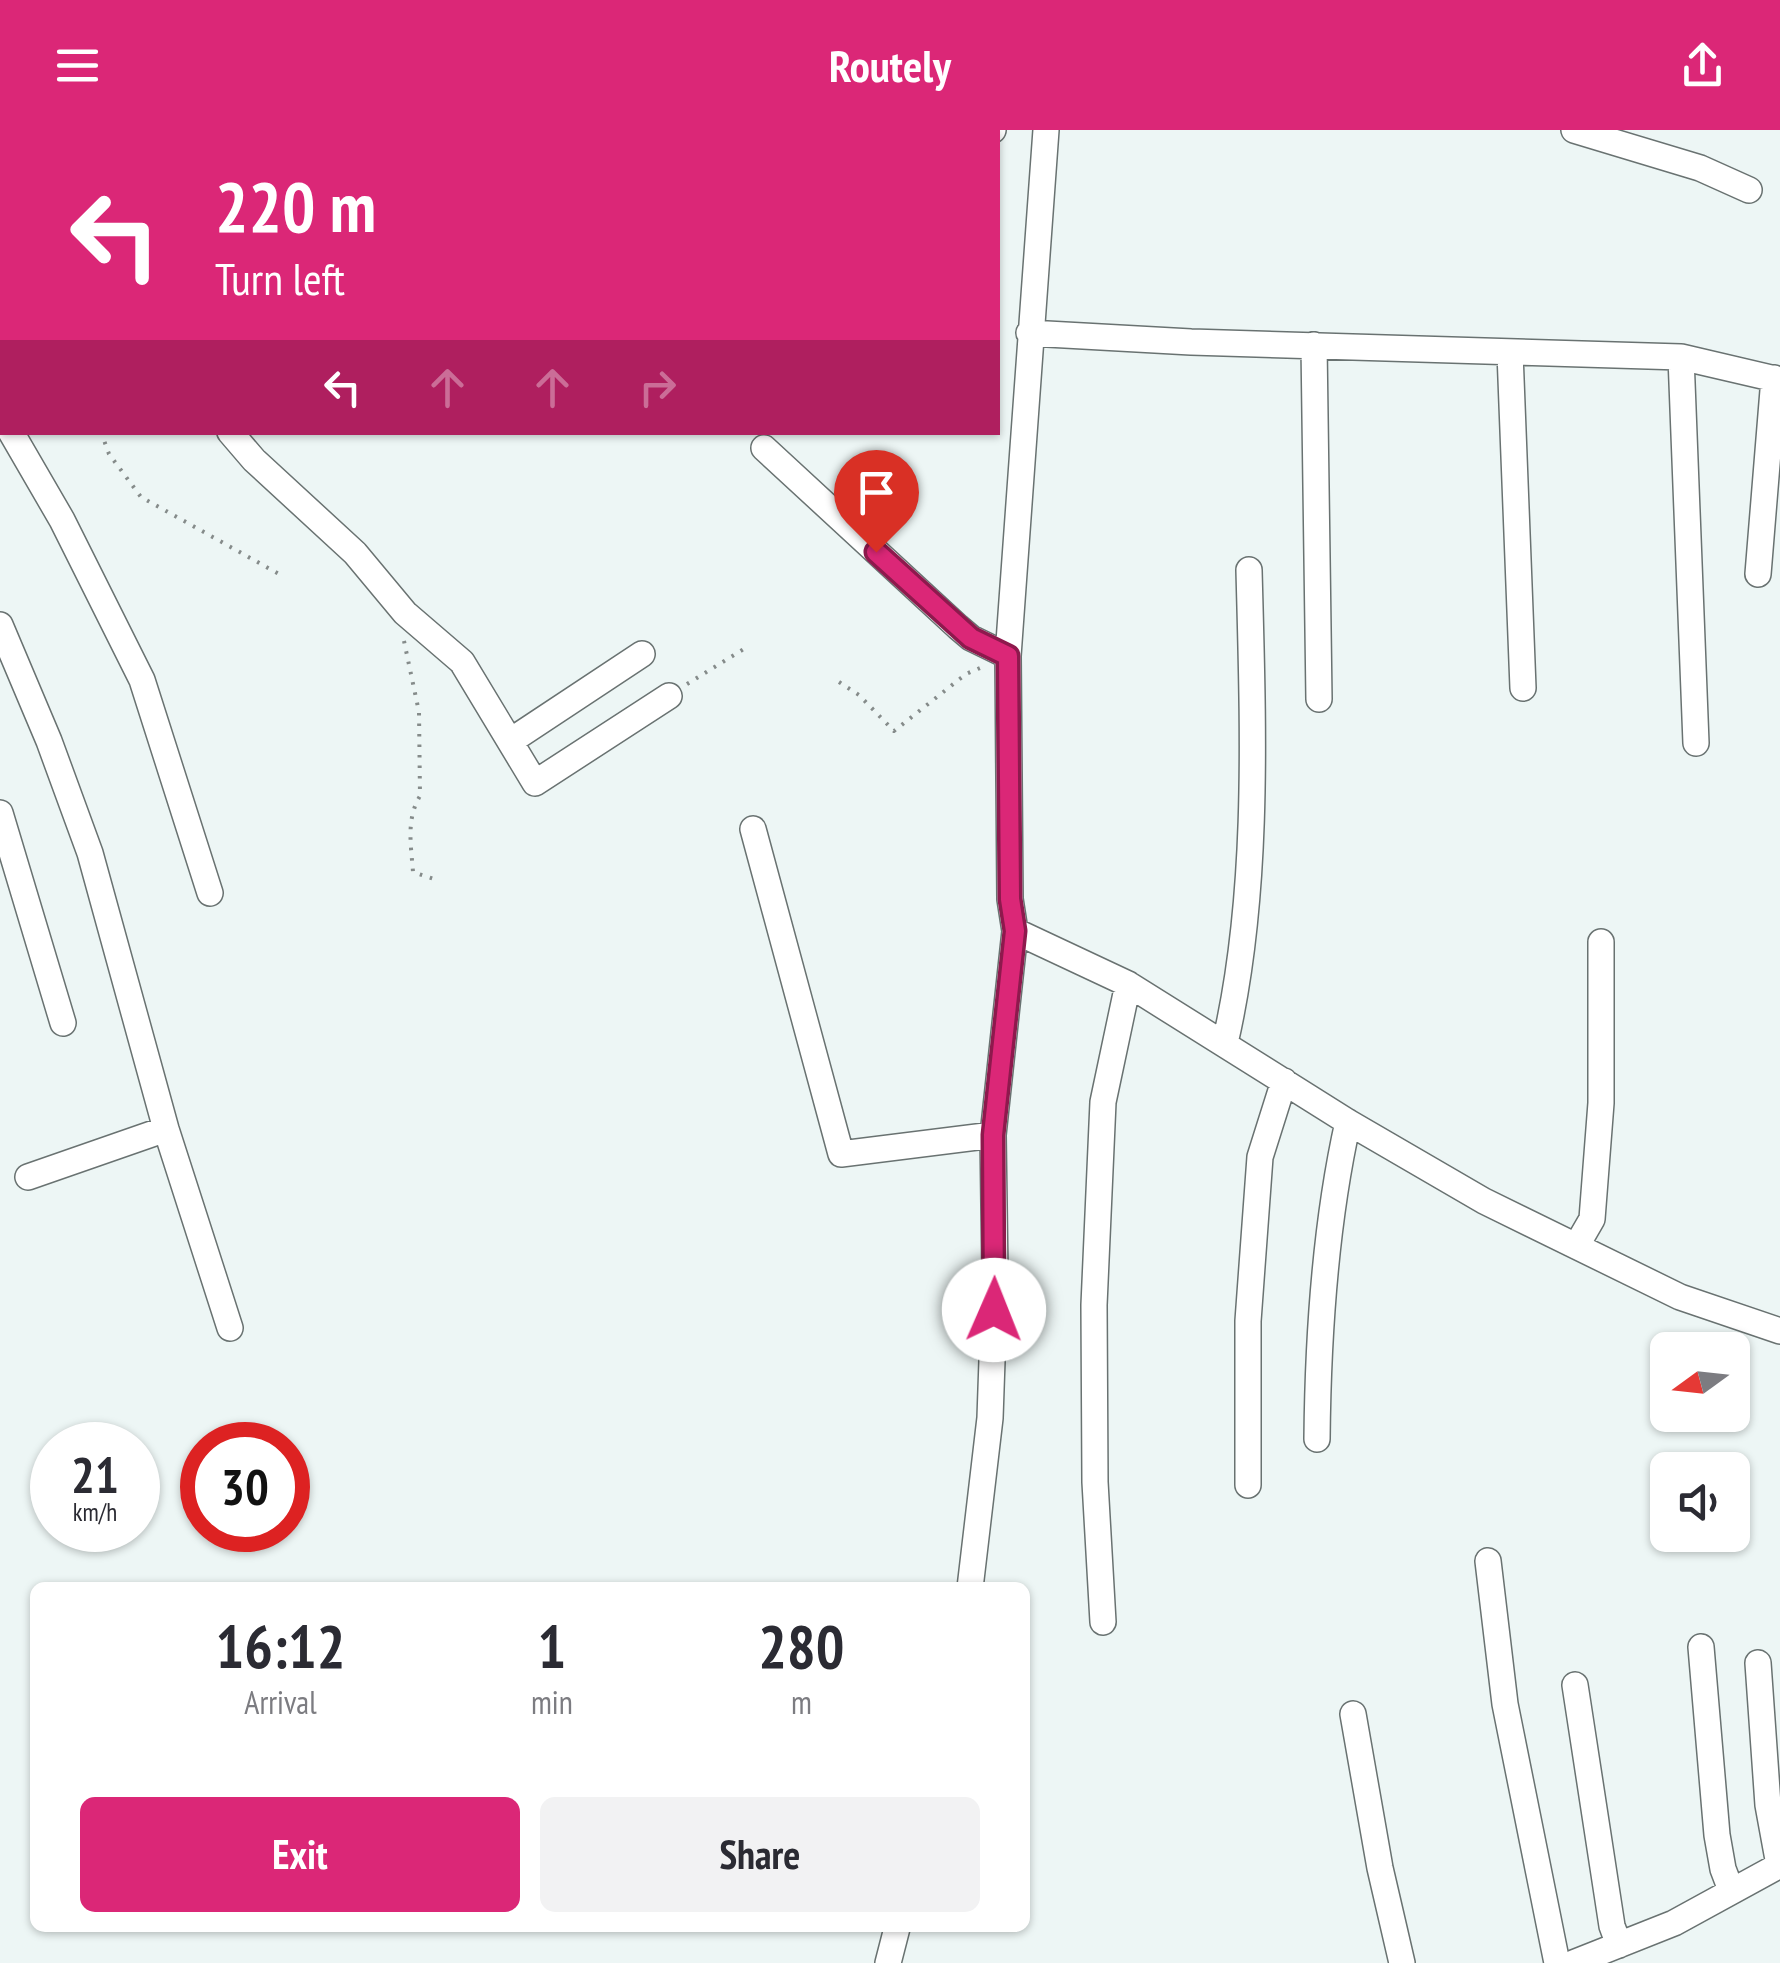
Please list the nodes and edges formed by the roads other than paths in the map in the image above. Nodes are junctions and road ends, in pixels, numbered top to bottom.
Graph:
1 (1046, 130) edge
2 (1574, 130) edge
3 (1749, 190) dead end
4 (1029, 333) junction
5 (1314, 345) junction
6 (1510, 353) junction
7 (1681, 358) junction
8 (1777, 379) edge
9 (13, 435) edge
10 (233, 435) edge
11 (764, 448) dead end
12 (1249, 570) dead end
13 (1758, 574) dead end
14 (0, 626) edge
15 (642, 654) dead end
16 (1008, 656) junction
17 (1523, 688) dead end
18 (669, 696) road end
19 (1318, 699) dead end
20 (512, 740) junction
21 (1696, 743) dead end
22 (0, 813) edge
23 (754, 829) dead end
24 (210, 893) dead end
25 (1015, 931) junction
26 (1601, 942) dead end
27 (1128, 984) junction
28 (63, 1023) dead end
29 (1225, 1043) junction
30 (1284, 1081) junction
31 (1348, 1122) junction
32 (166, 1129) junction
33 (993, 1135) junction
34 (28, 1177) dead end
35 (1577, 1245) junction
36 (230, 1328) dead end
37 (1780, 1331) edge
38 (1317, 1439) dead end
39 (1248, 1485) dead end
40 (1488, 1561) dead end
41 (971, 1582) edge
42 (1103, 1622) dead end
43 (1700, 1647) dead end
44 (1758, 1663) dead end
45 (1576, 1685) dead end
46 (1353, 1714) dead end
47 (1780, 1865) edge
48 (1732, 1890) junction
49 (896, 1932) edge
50 (1619, 1945) junction
51 (888, 1963) edge
52 (1402, 1963) edge
53 (1557, 1963) edge
54 (1573, 1963) edge

1 - 4 street
2 - 3 street
4 - 5 street
4 - 16 street
5 - 6 street
5 - 19 street
6 - 7 street
6 - 17 street
7 - 8 street
7 - 21 street
8 - 13 street
9 - 24 street
10 - 20 street
11 - 16 street
12 - 29 street
14 - 32 street
15 - 20 street
16 - 25 street
18 - 20 street
22 - 28 street
23 - 33 street
25 - 27 street
25 - 33 street
26 - 35 street
27 - 29 street
27 - 42 street
29 - 30 street
30 - 31 street
30 - 39 street
31 - 35 street
31 - 38 street
32 - 34 street
32 - 36 street
33 - 41 street
35 - 37 street
40 - 53 street
43 - 48 street
44 - 47 street
45 - 50 street
46 - 52 street
47 - 48 street
48 - 50 street
49 - 51 street
50 - 54 street

